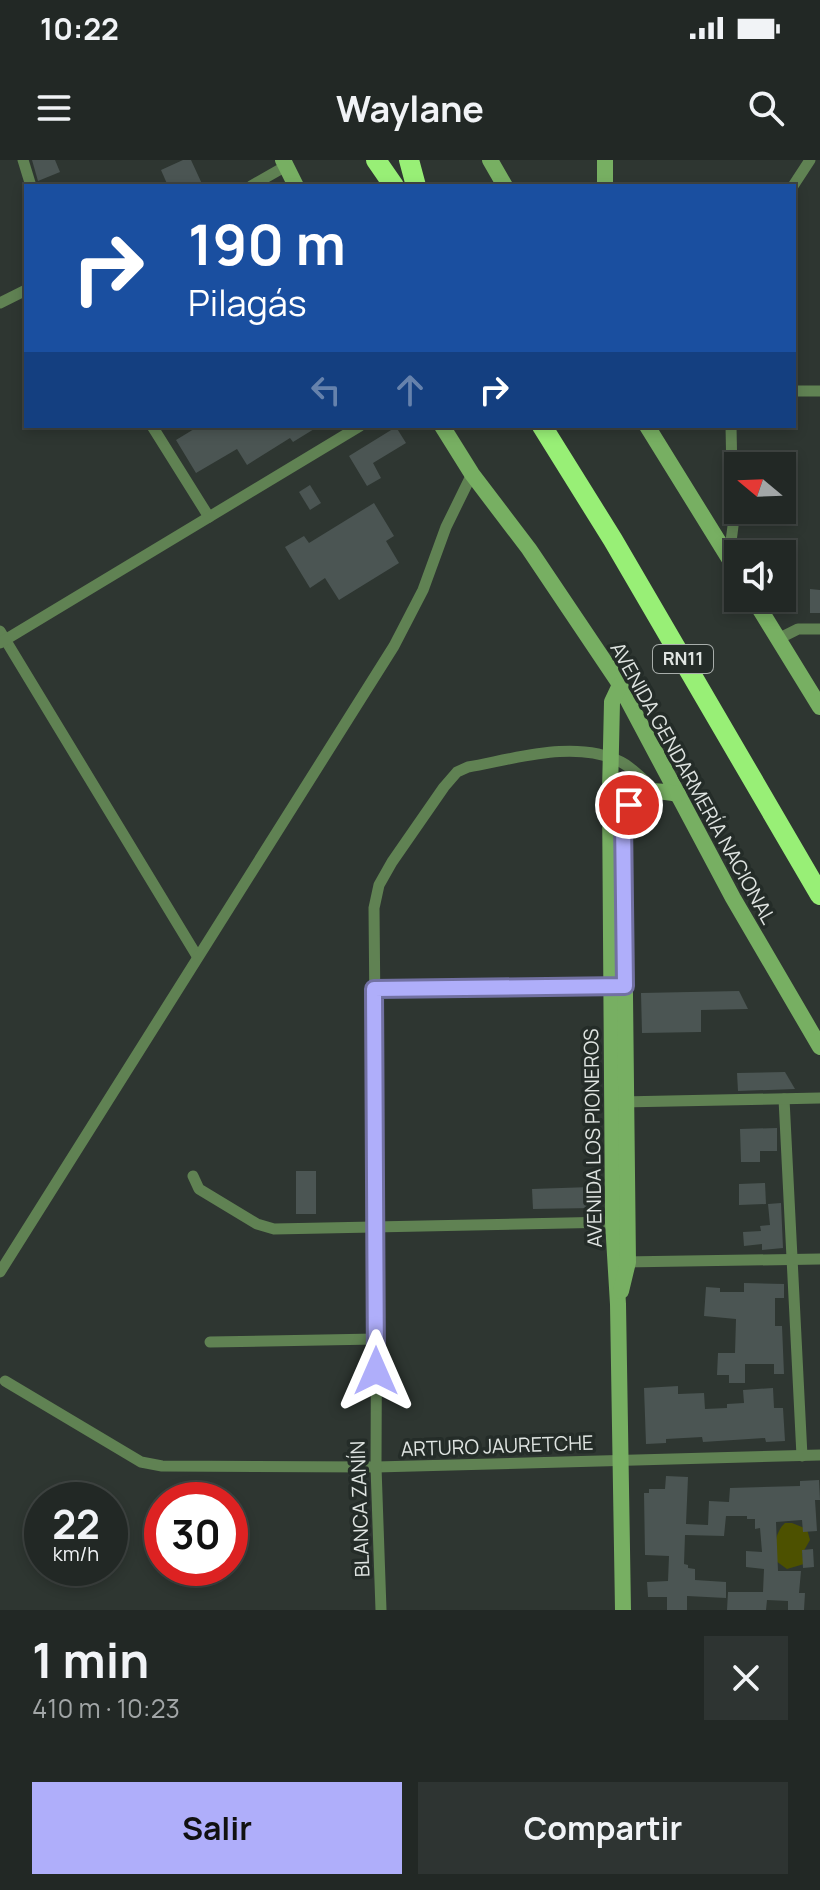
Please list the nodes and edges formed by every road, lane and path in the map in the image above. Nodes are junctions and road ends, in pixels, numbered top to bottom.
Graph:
1 (23, 160) edge
2 (376, 160) edge
3 (409, 160) edge
4 (490, 160) edge
5 (605, 160) edge
6 (810, 160) edge
7 (285, 163) edge
8 (30, 184) edge
9 (254, 184) edge
10 (295, 184) edge
11 (393, 184) edge
12 (415, 184) edge
13 (504, 184) edge
14 (605, 184) edge
15 (794, 184) edge
16 (24, 291) edge
17 (0, 303) edge
18 (796, 391) edge
19 (820, 391) edge
20 (153, 428) edge
21 (357, 428) edge
22 (443, 428) edge
23 (543, 428) edge
24 (648, 428) edge
25 (731, 428) edge
26 (472, 474) junction
27 (209, 517) junction
28 (731, 540) edge
29 (724, 550) edge
30 (762, 612) edge
31 (820, 629) edge
32 (2, 638) edge
33 (778, 639) junction
34 (620, 685) junction
35 (820, 707) edge
36 (610, 757) junction
37 (654, 790) junction
38 (678, 794) junction
39 (820, 895) edge
40 (197, 956) junction
41 (618, 986) junction
42 (374, 989) junction
43 (820, 1047) edge
44 (820, 1098) edge
45 (784, 1099) junction
46 (619, 1102) junction
47 (193, 1176) dead end
48 (613, 1222) junction
49 (377, 1225) junction
50 (794, 1259) junction
51 (820, 1259) edge
52 (621, 1262) junction
53 (0, 1272) edge
54 (376, 1339) junction
55 (210, 1342) dead end
56 (5, 1381) dead end
57 (820, 1455) edge
58 (802, 1456) junction
59 (621, 1460) junction
60 (376, 1467) junction
61 (381, 1610) edge
62 (623, 1610) edge

1 - 8 street
2 - 11 highway
3 - 12 highway
4 - 13 main road
5 - 14 main road
6 - 15 street
7 - 9 street
7 - 10 main road
16 - 17 street
18 - 19 street
20 - 27 street
21 - 27 street
22 - 26 main road, AVENIDA GENDARMERÍA NACIONAL
23 - 39 highway, RN11
24 - 29 main road
25 - 28 street
26 - 34 main road, AVENIDA GENDARMERÍA NACIONAL
26 - 40 street
27 - 32 street
30 - 33 main road
31 - 33 street
32 - 40 street
33 - 35 main road
34 - 36 main road, AVENIDA LOS PIONEROS
34 - 38 main road, AVENIDA GENDARMERÍA NACIONAL
36 - 37 street
36 - 41 main road, AVENIDA LOS PIONEROS
36 - 42 street, BLANCA ZANÍN
37 - 38 main road
37 - 41 main road, AVENIDA LOS PIONEROS
38 - 43 main road, AVENIDA GENDARMERÍA NACIONAL
40 - 53 street
41 - 42 street
41 - 46 main road, AVENIDA LOS PIONEROS
42 - 49 street, BLANCA ZANÍN
44 - 45 street
45 - 46 street
45 - 50 street
46 - 48 main road, AVENIDA LOS PIONEROS
46 - 52 main road, AVENIDA LOS PIONEROS
47 - 49 street
48 - 49 street
48 - 52 main road, AVENIDA LOS PIONEROS
49 - 54 street, BLANCA ZANÍN
50 - 51 street
50 - 52 street
50 - 58 street
52 - 59 main road, AVENIDA LOS PIONEROS
54 - 55 street
54 - 60 street, BLANCA ZANÍN
56 - 60 street, ARTURO JAURETCHE
57 - 58 street, ARTURO JAURETCHE
58 - 59 street, ARTURO JAURETCHE
59 - 60 street, ARTURO JAURETCHE
59 - 62 main road, AVENIDA LOS PIONEROS
60 - 61 street, BLANCA ZANÍN

